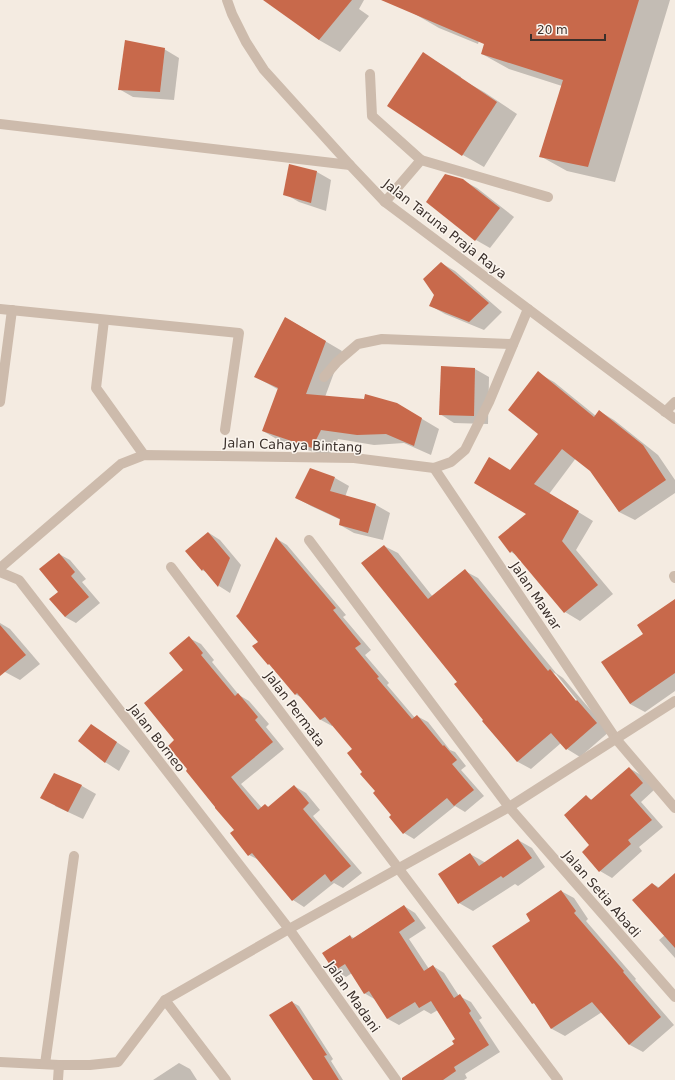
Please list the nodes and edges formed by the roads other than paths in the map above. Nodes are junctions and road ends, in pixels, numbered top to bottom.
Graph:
1 (227, 0) edge
2 (370, 74) dead end
3 (0, 124) edge
4 (421, 160) junction
5 (350, 165) junction
6 (548, 197) dead end
7 (385, 202) junction
8 (0, 309) edge
9 (528, 309) junction
10 (12, 310) junction
11 (104, 320) junction
12 (513, 344) junction
13 (324, 377) dead end
14 (0, 402) edge
15 (675, 402) edge
16 (665, 412) junction
17 (675, 419) edge
18 (225, 430) dead end
19 (144, 455) junction
20 (434, 468) junction
21 (309, 540) dead end
22 (171, 567) dead end
23 (0, 568) edge
24 (0, 572) edge
25 (675, 701) edge
26 (616, 739) junction
27 (509, 807) junction
28 (675, 808) edge
29 (74, 856) dead end
30 (398, 868) junction
31 (289, 929) junction
32 (675, 997) edge
33 (165, 1000) junction
34 (0, 1062) edge
35 (44, 1064) junction
36 (59, 1065) junction
37 (58, 1080) edge
38 (226, 1080) edge
39 (396, 1080) edge
40 (558, 1080) edge

1 - 5 street, Jalan Taruna Praja Raya
2 - 4 street
3 - 5 street
4 - 6 street
4 - 7 street
5 - 7 street, Jalan Taruna Praja Raya
7 - 9 street, Jalan Taruna Praja Raya
8 - 10 street
9 - 12 street, Jalan Cahaya Bintang
9 - 16 street, Jalan Taruna Praja Raya
10 - 11 street
10 - 14 street
11 - 18 street
11 - 19 street
12 - 13 street
12 - 20 street, Jalan Cahaya Bintang
15 - 16 street
16 - 17 street, Jalan Taruna Praja Raya
19 - 20 street, Jalan Cahaya Bintang
19 - 23 street, Jalan Cahaya Bintang
20 - 26 street, Jalan Mawar
21 - 27 street, Jalan Setia Abadi
22 - 30 street, Jalan Permata
24 - 31 street, Jalan Borneo
25 - 26 street
26 - 27 street
26 - 28 street, Jalan Mawar
27 - 30 street
27 - 32 street, Jalan Setia Abadi
29 - 35 street
30 - 31 street
30 - 40 street, Jalan Permata
31 - 33 street
31 - 39 street, Jalan Madani
33 - 36 street
33 - 38 street
34 - 35 street
35 - 36 street
36 - 37 street

